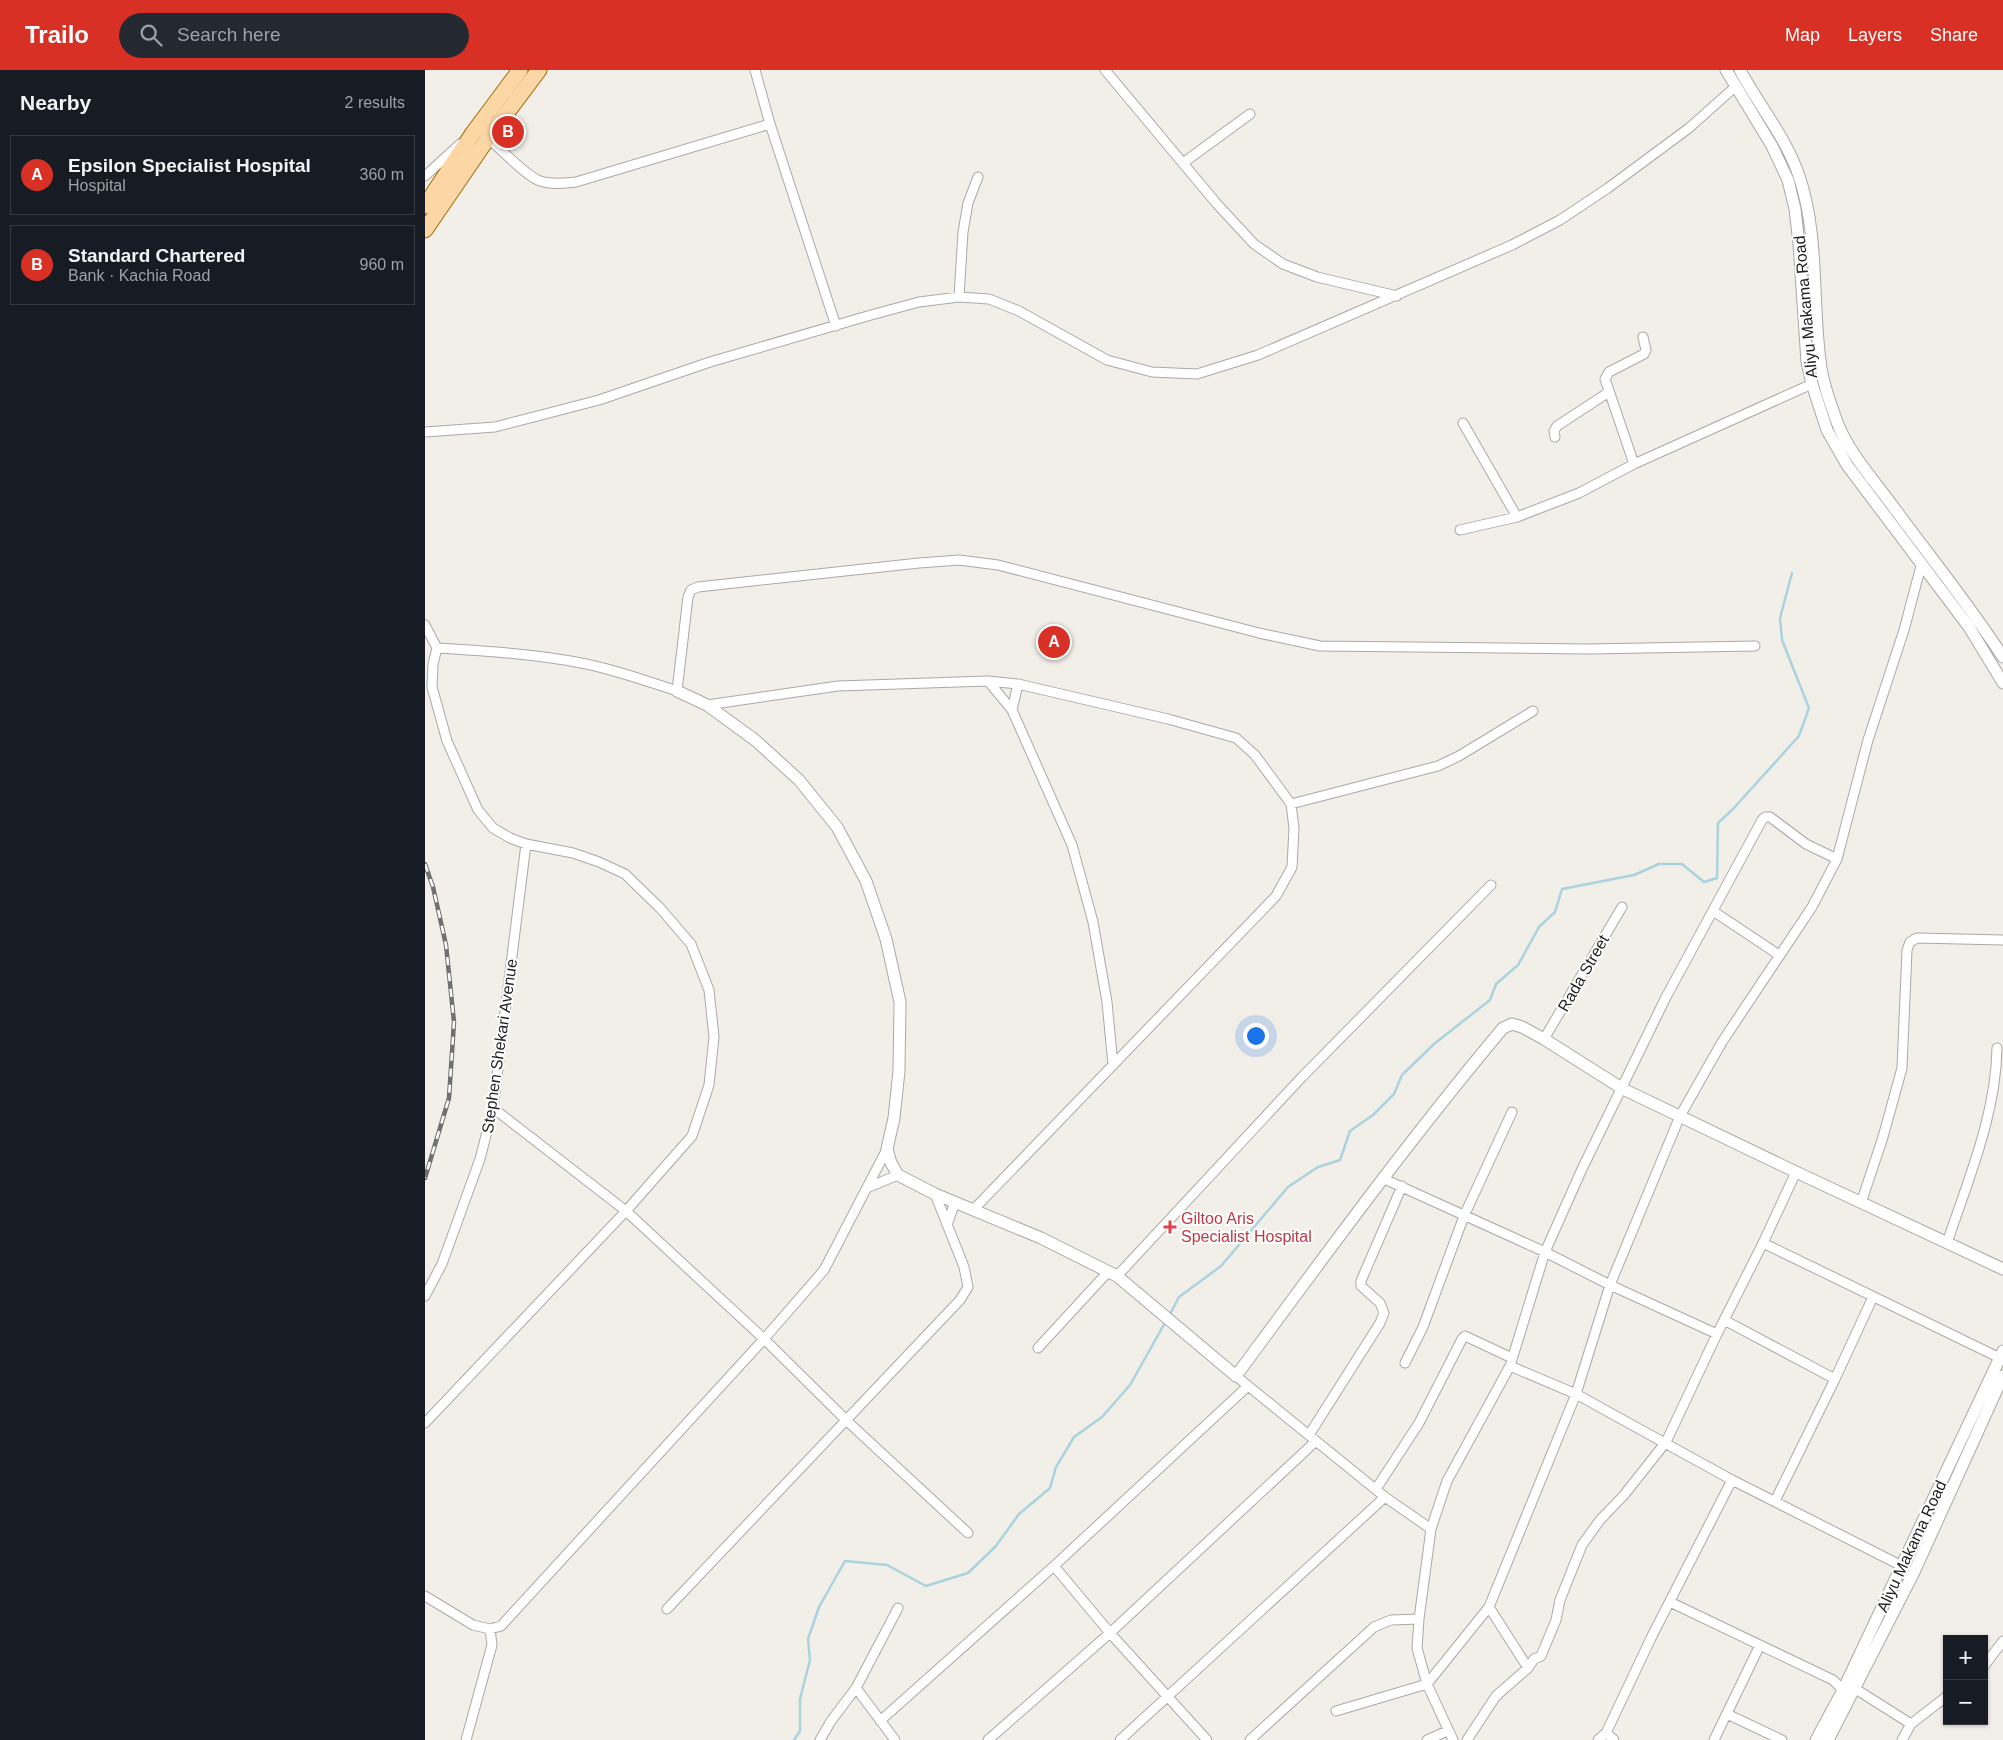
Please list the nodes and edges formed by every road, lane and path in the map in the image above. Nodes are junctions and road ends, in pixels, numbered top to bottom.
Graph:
1 (520, 70) edge
2 (539, 70) edge
3 (755, 70) edge
4 (1105, 70) edge
5 (1726, 70) edge
6 (1740, 70) edge
7 (1735, 87) junction
8 (1250, 114) dead end
9 (770, 124) junction
10 (473, 132) junction
11 (488, 138) junction
12 (1183, 163) junction
13 (425, 176) edge
14 (978, 177) dead end
15 (425, 206) edge
16 (425, 230) edge
17 (1800, 262) junction
18 (1812, 262) junction
19 (1397, 296) junction
20 (959, 297) junction
21 (836, 326) junction
22 (1643, 337) dead end
23 (1812, 384) junction
24 (1609, 392) junction
25 (1463, 422) dead end
26 (425, 432) edge
27 (1555, 437) dead end
28 (1634, 464) junction
29 (1517, 517) junction
30 (1897, 522) junction
31 (1460, 530) dead end
32 (1905, 533) junction
33 (1921, 566) junction
34 (425, 625) edge
35 (1755, 646) dead end
36 (437, 648) junction
37 (2003, 657) edge
38 (988, 681) junction
39 (2003, 683) edge
40 (1018, 684) junction
41 (677, 691) junction
42 (707, 704) junction
43 (1012, 710) junction
44 (1533, 711) dead end
45 (1291, 804) junction
46 (526, 844) junction
47 (1837, 859) junction
48 (1491, 885) dead end
49 (1622, 907) dead end
50 (1713, 910) junction
51 (2003, 940) edge
52 (1779, 955) junction
53 (1544, 1040) junction
54 (1997, 1048) dead end
55 (1113, 1065) junction
56 (1623, 1088) junction
57 (493, 1108) junction
58 (1512, 1112) dead end
59 (1680, 1116) junction
60 (887, 1149) junction
61 (1796, 1172) junction
62 (897, 1175) junction
63 (1382, 1178) junction
64 (1402, 1186) junction
65 (869, 1187) junction
66 (935, 1194) junction
67 (955, 1202) junction
68 (1861, 1203) junction
69 (974, 1209) junction
70 (626, 1211) junction
71 (1464, 1216) junction
72 (947, 1225) junction
73 (1763, 1243) junction
74 (1947, 1243) junction
75 (1545, 1252) junction
76 (2003, 1268) edge
77 (1112, 1274) junction
78 (1609, 1285) junction
79 (425, 1296) edge
80 (1873, 1296) junction
81 (1724, 1320) junction
82 (1717, 1334) junction
83 (764, 1339) junction
84 (1038, 1348) dead end
85 (2002, 1355) edge
86 (1511, 1362) junction
87 (1405, 1363) dead end
88 (1236, 1376) junction
89 (2003, 1376) edge
90 (1835, 1379) junction
91 (1248, 1386) junction
92 (1576, 1394) junction
93 (847, 1422) junction
94 (425, 1423) edge
95 (1312, 1438) junction
96 (1666, 1442) junction
97 (1955, 1454) junction
98 (1965, 1460) junction
99 (1732, 1480) junction
100 (1376, 1489) junction
101 (1385, 1497) junction
102 (1775, 1501) junction
103 (1431, 1528) junction
104 (968, 1533) dead end
105 (1054, 1566) junction
106 (1902, 1566) junction
107 (425, 1596) edge
108 (1669, 1602) junction
109 (1489, 1607) junction
110 (898, 1608) dead end
111 (667, 1609) dead end
112 (1419, 1619) junction
113 (490, 1629) junction
114 (1110, 1634) junction
115 (2003, 1641) edge
116 (1760, 1645) junction
117 (1988, 1661) edge
118 (1528, 1668) junction
119 (1427, 1684) junction
120 (856, 1688) junction
121 (1848, 1689) junction
122 (1168, 1697) junction
123 (1943, 1699) edge
124 (1336, 1711) dead end
125 (1727, 1714) junction
126 (880, 1721) junction
127 (1911, 1724) junction
128 (1447, 1731) junction
129 (1606, 1733) junction
130 (466, 1740) edge
131 (820, 1740) edge
132 (895, 1740) edge
133 (988, 1740) edge
134 (1120, 1740) edge
135 (1207, 1740) edge
136 (1250, 1740) edge
137 (1427, 1740) edge
138 (1453, 1740) edge
139 (1467, 1740) edge
140 (1599, 1740) edge
141 (1614, 1740) edge
142 (1714, 1740) edge
143 (1781, 1740) edge
144 (1816, 1740) edge
145 (1828, 1740) edge
146 (1902, 1740) edge

1 - 10 main road
2 - 11 main road
3 - 9 street
4 - 12 street
5 - 7 street, Aliyu Makama Road
6 - 18 street, Aliyu Makama Road
7 - 17 street, Aliyu Makama Road
7 - 19 street
8 - 12 street
9 - 11 street
9 - 21 street
10 - 13 street
10 - 15 main road
11 - 16 main road
12 - 19 street
14 - 20 street
17 - 18 street
17 - 23 street, Aliyu Makama Road
18 - 30 street, Aliyu Makama Road
19 - 20 street
20 - 21 street
21 - 26 street
22 - 24 street
23 - 28 street
23 - 30 street, Aliyu Makama Road
24 - 27 street
24 - 28 street
25 - 29 street
28 - 29 street
29 - 31 street
30 - 32 street, Aliyu Makama Road
32 - 33 street, Aliyu Makama Road
32 - 37 street, Aliyu Makama Road
33 - 39 street, Aliyu Makama Road
33 - 47 street
34 - 36 street
35 - 41 street
36 - 41 street
36 - 46 street
38 - 40 street
38 - 42 street
38 - 43 street
40 - 43 street
40 - 45 street
41 - 42 street
42 - 60 street
43 - 55 street
44 - 45 street
45 - 55 street
46 - 57 street, Stephen Shekari Avenue
46 - 70 street
47 - 50 street
47 - 52 street
48 - 77 street
49 - 53 street, Rada Street
50 - 52 street
50 - 56 street
51 - 68 street
52 - 59 street
53 - 56 street
53 - 63 street
54 - 74 street
55 - 69 street
56 - 59 street
56 - 75 street
57 - 70 street
57 - 79 street, Stephen Shekari Avenue
58 - 71 street
59 - 61 street
59 - 78 street
60 - 62 street
60 - 65 street
61 - 68 street
61 - 73 street
62 - 65 street
62 - 66 street
63 - 64 street
63 - 88 street
64 - 71 street
64 - 95 street
65 - 83 street
66 - 67 street
66 - 72 street
67 - 69 street
67 - 72 street
68 - 74 street
69 - 77 street
70 - 83 street
70 - 94 street
71 - 75 street
71 - 87 street
72 - 93 street
73 - 80 street
73 - 81 street
74 - 76 street
75 - 78 street
75 - 86 street
77 - 84 street
77 - 88 street
78 - 82 street
78 - 92 street
80 - 85 street
80 - 90 street
81 - 82 street
81 - 90 street
82 - 96 street
83 - 93 street
83 - 113 street
85 - 97 street, Aliyu Makama Road
86 - 92 street
86 - 100 street
86 - 103 street
88 - 91 street
89 - 98 street, Aliyu Makama Road
90 - 102 street
91 - 95 street
91 - 105 street
92 - 96 street
92 - 109 street
93 - 104 street
93 - 111 street
95 - 100 street
95 - 114 street
96 - 99 street
96 - 118 street
97 - 98 street
97 - 106 street, Aliyu Makama Road
98 - 121 street, Aliyu Makama Road
99 - 102 street
99 - 108 street
100 - 101 street
101 - 103 street
101 - 122 street
102 - 106 street
103 - 112 street
105 - 114 street
105 - 126 street
106 - 121 street, Aliyu Makama Road
107 - 113 street
108 - 116 street
108 - 129 street
109 - 118 street
109 - 119 street
110 - 120 street
112 - 119 street
112 - 136 street
113 - 130 street
114 - 122 street
114 - 133 street
115 - 117 street
116 - 121 street
116 - 125 street
118 - 139 street
119 - 124 street
119 - 128 street
120 - 126 street
120 - 131 street
121 - 127 street
121 - 144 street, Aliyu Makama Road
121 - 145 street, Aliyu Makama Road
122 - 134 street
122 - 135 street
123 - 127 street
125 - 142 street
125 - 143 street
126 - 132 street
127 - 146 street
128 - 137 street
128 - 138 street
129 - 140 street
129 - 141 street

